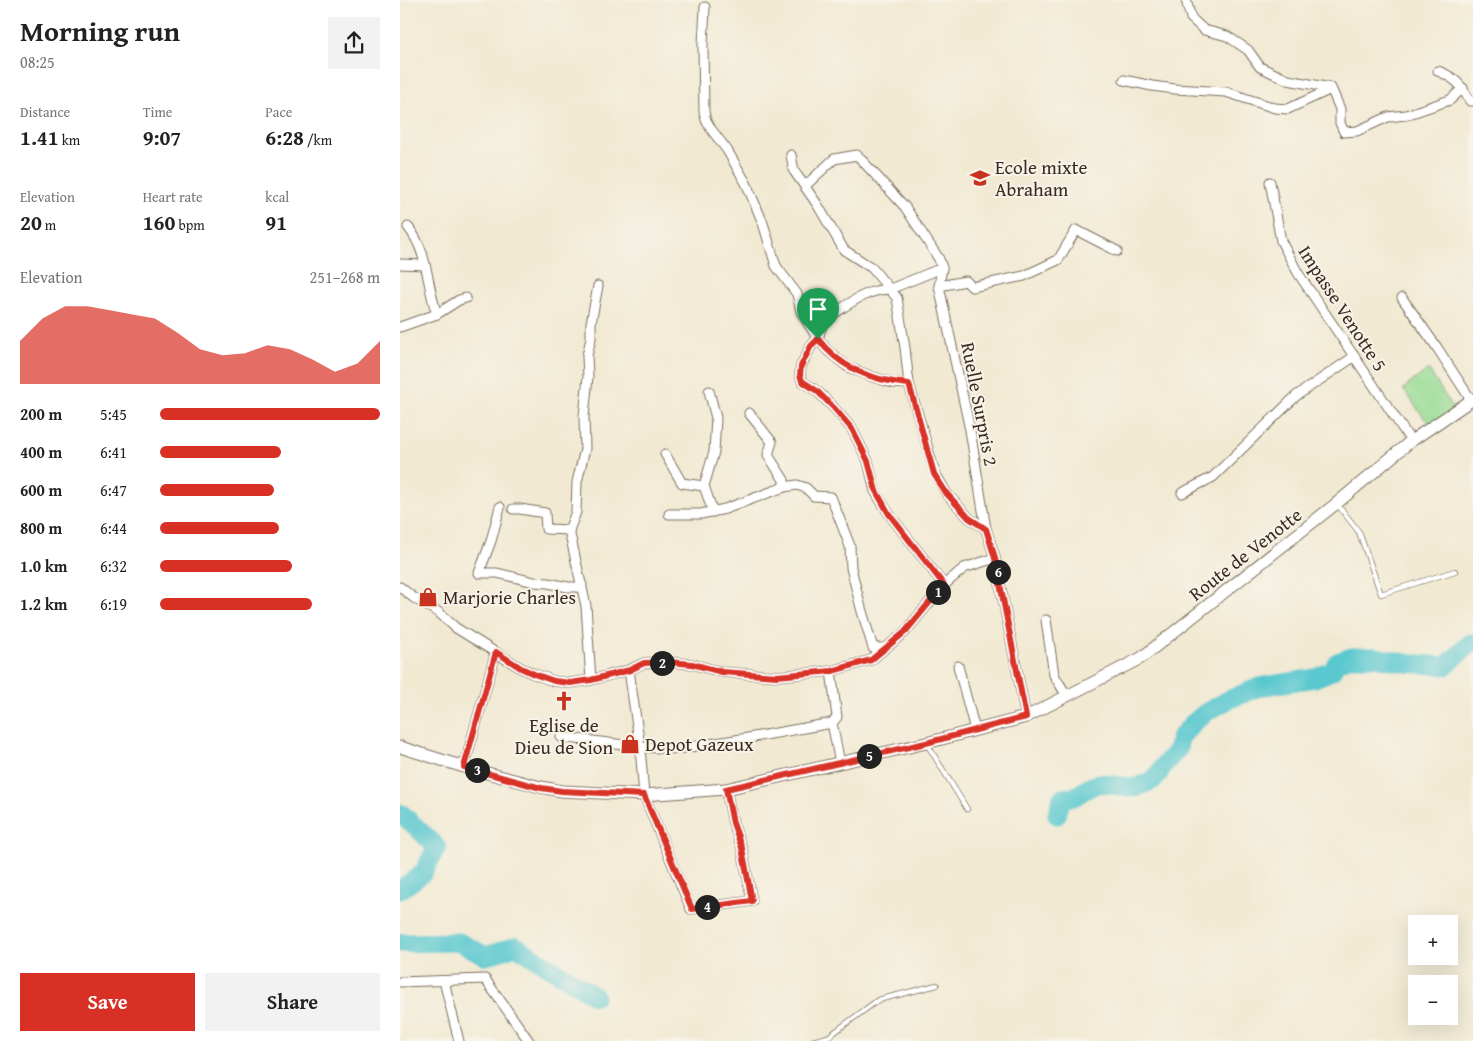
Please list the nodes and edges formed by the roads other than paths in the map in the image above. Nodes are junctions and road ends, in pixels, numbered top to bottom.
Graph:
1 (1186, 0) edge
2 (705, 7) dead end
3 (1438, 71) dead end
4 (1124, 80) dead end
5 (1331, 88) junction
6 (1463, 88) junction
7 (1473, 101) edge
8 (791, 155) dead end
9 (1270, 182) dead end
10 (805, 186) junction
11 (408, 227) dead end
12 (1116, 251) dead end
13 (400, 264) edge
14 (425, 265) junction
15 (942, 268) junction
16 (598, 286) dead end
17 (939, 286) junction
18 (890, 289) junction
19 (466, 298) dead end
20 (1402, 298) dead end
21 (437, 314) junction
22 (400, 328) edge
23 (818, 339) junction
24 (1355, 356) junction
25 (909, 384) junction
26 (709, 391) dead end
27 (1470, 398) edge
28 (749, 413) dead end
29 (1411, 441) junction
30 (665, 454) dead end
31 (704, 486) junction
32 (784, 487) junction
33 (1182, 493) dead end
34 (1337, 504) junction
35 (500, 507) dead end
36 (513, 509) dead end
37 (713, 512) junction
38 (668, 514) dead end
39 (986, 529) junction
40 (569, 530) junction
41 (995, 558) junction
42 (1455, 571) dead end
43 (582, 585) junction
44 (944, 585) junction
45 (400, 587) edge
46 (1046, 620) dead end
47 (886, 648) junction
48 (496, 652) junction
49 (958, 666) dead end
50 (630, 670) junction
51 (832, 671) junction
52 (591, 680) junction
53 (1067, 696) junction
54 (1026, 717) junction
55 (832, 723) junction
56 (975, 730) junction
57 (561, 737) dead end
58 (926, 743) junction
59 (640, 747) junction
60 (400, 748) edge
61 (840, 763) junction
62 (464, 767) junction
63 (726, 789) junction
64 (644, 795) junction
65 (967, 809) dead end
66 (444, 981) junction
67 (400, 982) edge
68 (937, 985) dead end
69 (459, 1041) edge
70 (529, 1041) edge
71 (812, 1041) edge

1 - 5 street
2 - 23 street
3 - 6 street
4 - 5 street
5 - 6 street
6 - 7 street
8 - 10 street
9 - 24 street, Impasse Venotte 5
10 - 15 street
10 - 18 street
11 - 14 street
12 - 17 street
13 - 14 street
14 - 21 street
15 - 17 street
15 - 18 street
16 - 40 street
17 - 39 street, Ruelle Surpris 2
18 - 23 street
18 - 25 street
19 - 21 street
20 - 27 street
21 - 22 street
23 - 25 street
23 - 44 street
24 - 29 street, Impasse Venotte 5
24 - 33 street
25 - 39 street
26 - 31 street
27 - 29 street, Route de Venotte
28 - 32 street
29 - 34 street, Route de Venotte
30 - 31 street
31 - 37 street
32 - 37 street
32 - 47 street
34 - 42 lane
34 - 53 street, Route de Venotte
35 - 43 street
36 - 40 street
37 - 38 street
39 - 41 street, Ruelle Surpris 2
40 - 43 street
41 - 44 street
41 - 54 street, Ruelle Surpris 2
43 - 52 street
44 - 47 street
45 - 48 street
46 - 53 street
47 - 51 street
48 - 52 street
48 - 62 street
49 - 56 street
50 - 51 street
50 - 52 street
50 - 59 street
51 - 55 street
53 - 54 street, Route de Venotte
54 - 56 street, Route de Venotte
55 - 59 street
55 - 61 street
56 - 58 street, Route de Venotte
57 - 59 street
58 - 61 street, Route de Venotte
58 - 65 lane
59 - 64 street
60 - 62 street, Route de Venotte
61 - 63 street, Route de Venotte
62 - 64 street, Route de Venotte
63 - 64 street, Route de Venotte
63 - 64 street
66 - 67 street
66 - 69 street
66 - 70 street
68 - 71 lane

